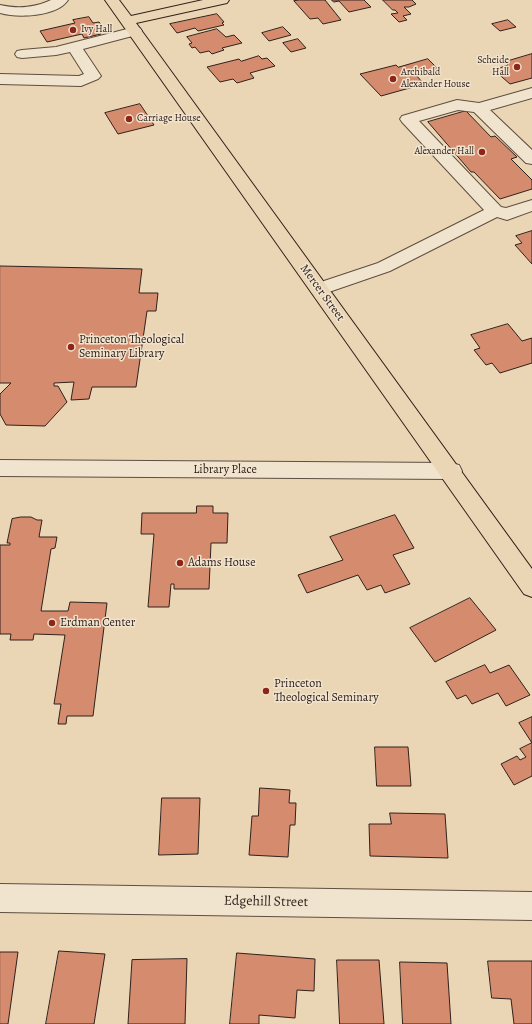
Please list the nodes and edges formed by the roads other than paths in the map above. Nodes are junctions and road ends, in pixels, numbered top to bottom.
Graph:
1 (61, 0) edge
2 (112, 0) edge
3 (222, 0) edge
4 (0, 9) edge
5 (131, 26) junction
6 (74, 47) junction
7 (22, 54) dead end
8 (0, 79) edge
9 (532, 93) edge
10 (479, 108) junction
11 (532, 159) edge
12 (532, 205) edge
13 (495, 211) junction
14 (319, 289) junction
15 (0, 468) edge
16 (450, 471) junction
17 (532, 587) edge
18 (0, 898) edge
19 (532, 906) edge

1 - 4 street
2 - 5 main road, Mercer Street
3 - 5 main road
5 - 6 street
5 - 14 main road, Mercer Street
6 - 7 street
6 - 8 street
9 - 10 street
10 - 11 street
10 - 13 street
12 - 13 street
13 - 14 street
14 - 16 main road, Mercer Street
15 - 16 street, Library Place
16 - 17 main road, Mercer Street
18 - 19 street, Edgehill Street

